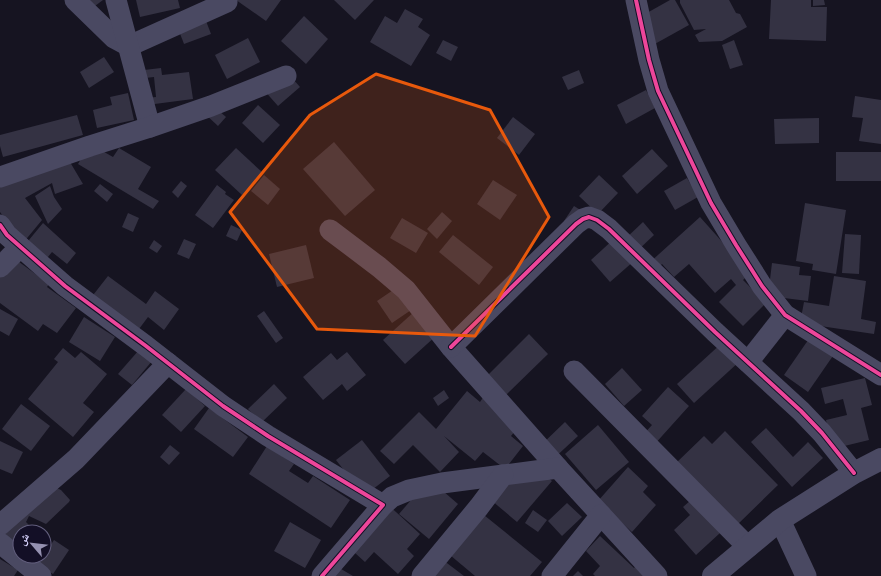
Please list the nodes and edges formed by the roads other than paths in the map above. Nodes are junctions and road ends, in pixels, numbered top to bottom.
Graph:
1 (74, 0) edge
2 (116, 0) edge
3 (636, 0) edge
4 (227, 2) dead end
5 (129, 46) junction
6 (286, 76) dead end
7 (150, 127) junction
8 (0, 177) edge
9 (0, 225) edge
10 (330, 230) dead end
11 (20, 247) junction
12 (0, 267) edge
13 (785, 315) junction
14 (451, 347) junction
15 (748, 362) junction
16 (168, 364) junction
17 (574, 370) dead end
18 (881, 375) edge
19 (881, 459) edge
20 (558, 468) junction
21 (854, 473) junction
22 (503, 475) junction
23 (383, 505) junction
24 (601, 515) junction
25 (780, 520) junction
26 (0, 525) edge
27 (0, 543) edge
28 (748, 547) junction
29 (40, 576) edge
30 (322, 576) edge
31 (422, 576) edge
32 (552, 576) edge
33 (657, 576) edge
34 (713, 576) edge
35 (806, 576) edge

1 - 5 street
2 - 5 street
3 - 13 street
4 - 5 street
5 - 7 street
6 - 7 street
7 - 8 street
9 - 11 street
10 - 14 street
11 - 12 street
11 - 16 street
13 - 15 street
13 - 18 street
14 - 15 street
14 - 20 street
15 - 21 street
16 - 23 street
16 - 26 street
17 - 28 street
19 - 21 street
20 - 22 street
20 - 24 street
21 - 25 street
22 - 23 street
22 - 31 street
23 - 30 street
24 - 32 street
24 - 33 street
25 - 28 street
25 - 35 street
27 - 29 street
28 - 34 street

